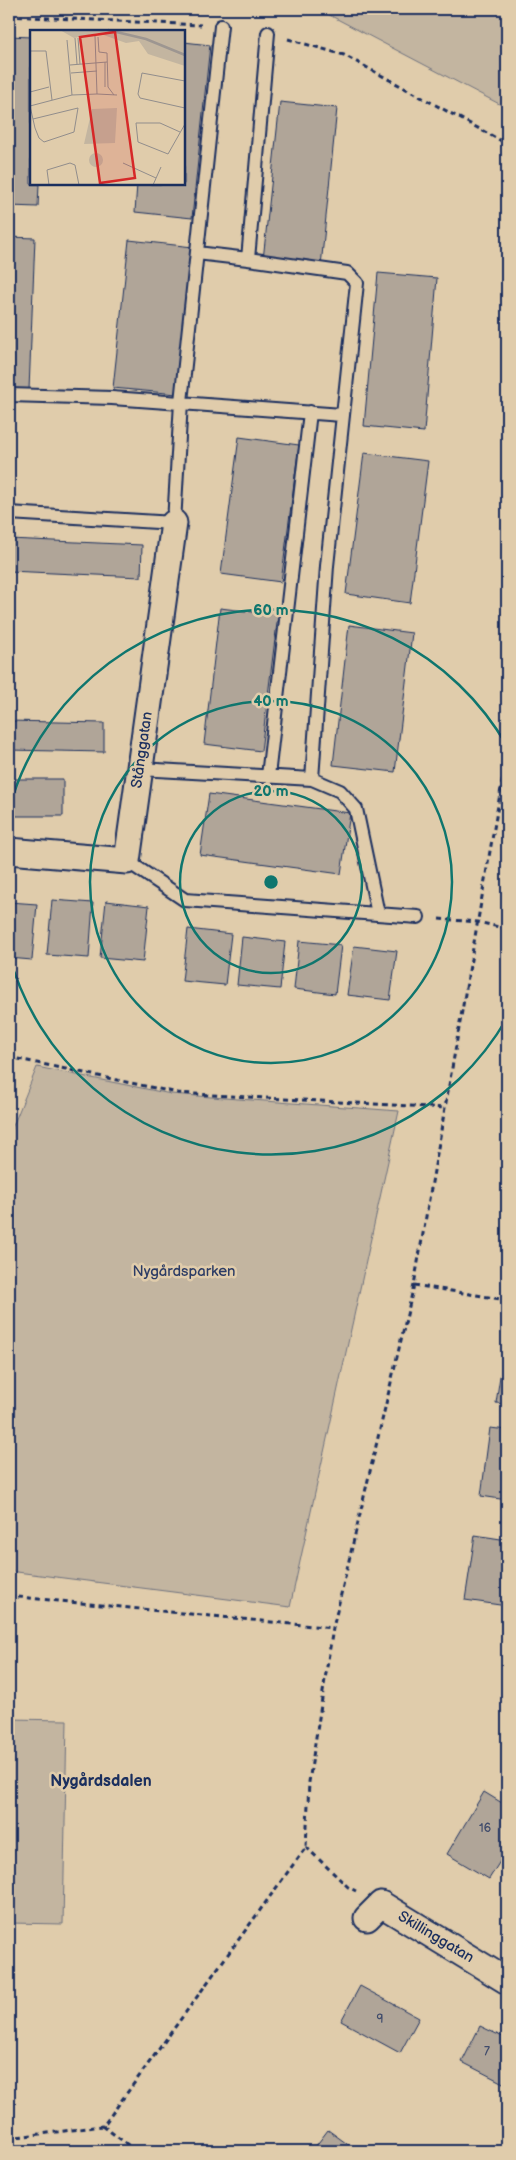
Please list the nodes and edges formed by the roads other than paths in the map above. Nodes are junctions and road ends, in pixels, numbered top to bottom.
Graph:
1 (221, 26) dead end
2 (268, 34) dead end
3 (196, 253) junction
4 (248, 259) junction
5 (9, 395) edge
6 (181, 402) junction
7 (310, 412) junction
8 (342, 415) junction
9 (9, 513) edge
10 (174, 523) junction
11 (140, 769) junction
12 (268, 776) junction
13 (312, 779) junction
14 (9, 851) edge
15 (127, 861) junction
16 (378, 914) junction
17 (418, 917) road end
18 (374, 1911) road end
19 (507, 1981) edge

1 - 3 lane
2 - 4 lane
3 - 4 lane
3 - 6 lane
4 - 8 lane
5 - 6 lane
6 - 7 lane
6 - 10 lane
7 - 8 lane
7 - 12 lane
8 - 13 lane
9 - 10 lane
10 - 11 street, Stånggatan
11 - 12 lane
11 - 15 street, Stånggatan
12 - 13 lane
13 - 16 lane
14 - 15 street
15 - 16 lane
16 - 17 lane
18 - 19 street, Skillinggatan

